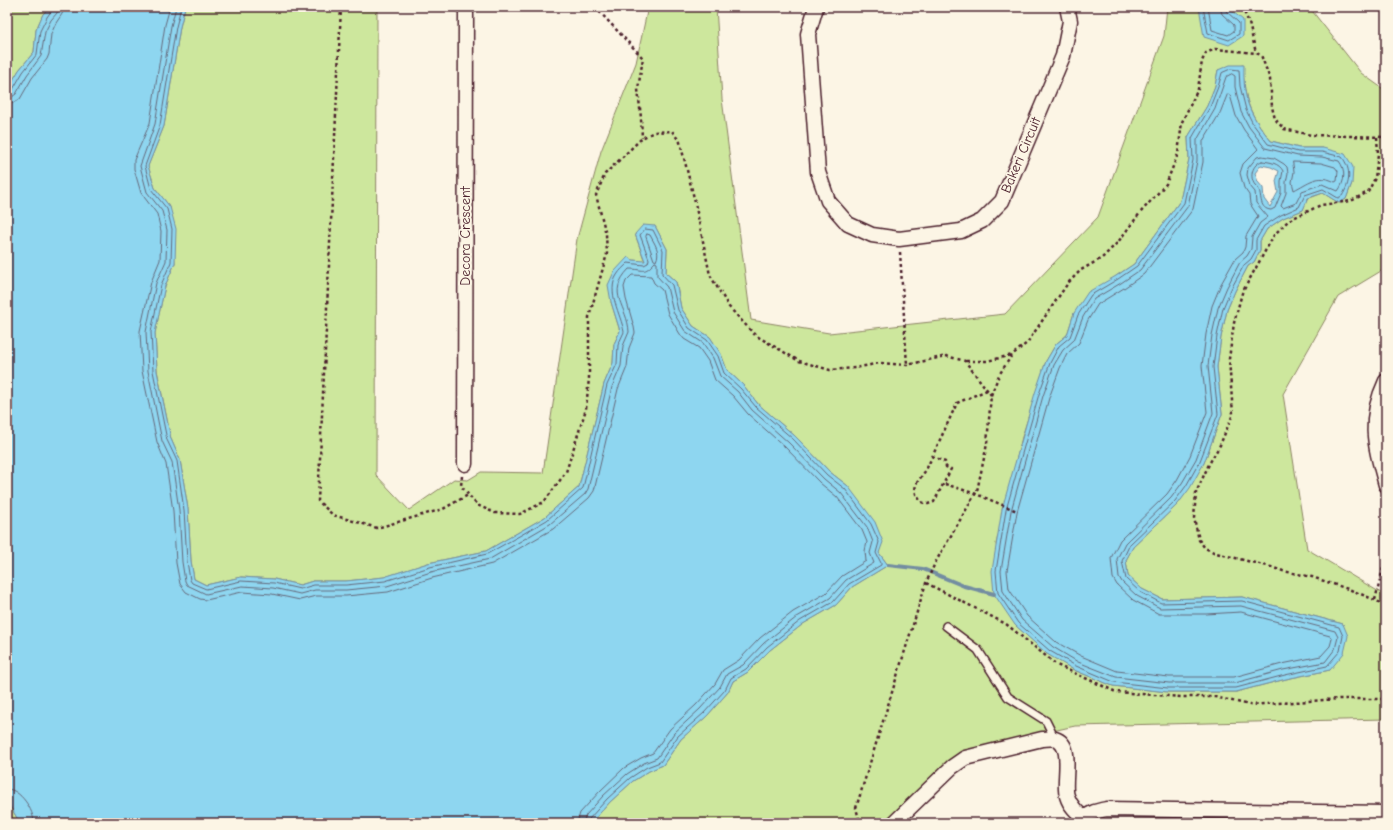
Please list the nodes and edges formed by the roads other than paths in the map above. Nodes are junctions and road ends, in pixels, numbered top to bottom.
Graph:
1 (466, 7) edge
2 (816, 7) edge
3 (1067, 7) edge
4 (1386, 381) edge
5 (464, 464) road end
6 (1386, 485) edge
7 (946, 626) dead end
8 (1055, 739) junction
9 (1386, 813) edge
10 (1083, 820) edge
11 (894, 823) edge

1 - 5 street, Decora Crescent
2 - 3 street, Bakeri Circuit
4 - 6 street
7 - 8 lane
8 - 10 street
8 - 11 street
9 - 10 street

